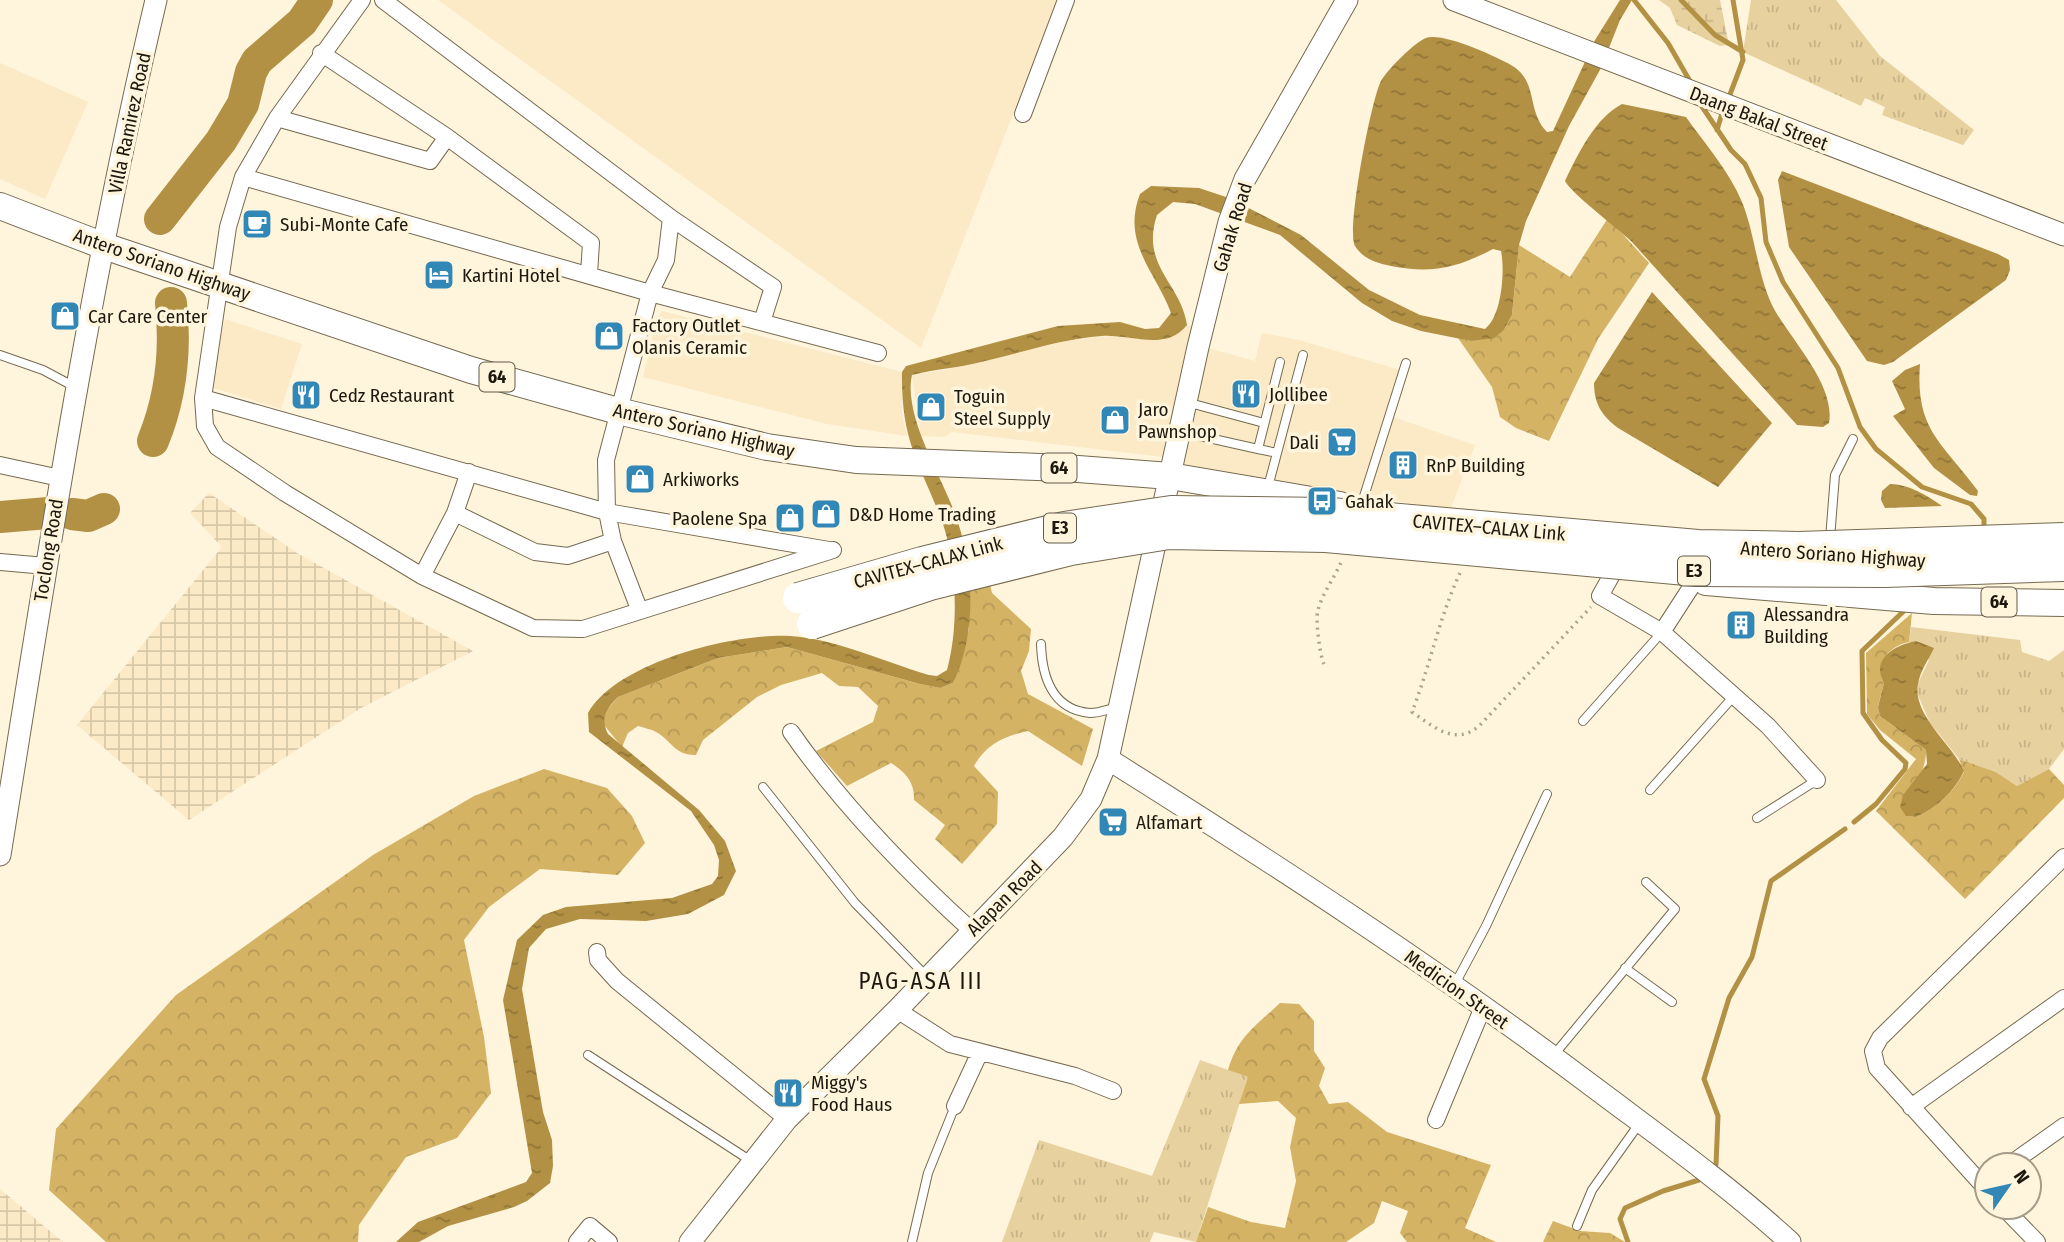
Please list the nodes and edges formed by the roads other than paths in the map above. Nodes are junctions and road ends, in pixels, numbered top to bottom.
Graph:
1 (156, 0) edge
2 (362, 0) edge
3 (383, 0) edge
4 (1066, 0) edge
5 (1347, 0) edge
6 (1454, 0) edge
7 (321, 53) junction
8 (1023, 114) dead end
9 (277, 118) junction
10 (447, 137) junction
11 (243, 177) junction
12 (0, 206) edge
13 (671, 218) junction
14 (2064, 235) edge
15 (104, 246) junction
16 (589, 274) junction
17 (221, 284) junction
18 (650, 293) junction
19 (762, 322) junction
20 (878, 353) dead end
21 (0, 355) edge
22 (1303, 355) dead end
23 (1280, 362) dead end
24 (1406, 363) dead end
25 (76, 387) junction
26 (203, 398) junction
27 (1186, 402) junction
28 (618, 411) junction
29 (1264, 423) junction
30 (1180, 432) junction
31 (1853, 439) dead end
32 (1258, 449) junction
33 (1277, 453) junction
34 (0, 465) edge
35 (469, 472) junction
36 (1170, 476) junction
37 (60, 478) junction
38 (1267, 491) junction
39 (1360, 509) junction
40 (607, 512) junction
41 (455, 513) junction
42 (1435, 526) junction
43 (2064, 538) edge
44 (613, 541) junction
45 (1828, 555) junction
46 (0, 562) edge
47 (46, 566) junction
48 (2064, 566) edge
49 (1614, 571) junction
50 (422, 576) junction
51 (1695, 581) junction
52 (2064, 603) edge
53 (639, 609) junction
54 (1662, 632) junction
55 (1041, 644) dead end
56 (1734, 696) junction
57 (1119, 707) junction
58 (1583, 721) dead end
59 (791, 732) dead end
60 (1108, 759) junction
61 (1817, 780) joint
62 (763, 787) dead end
63 (1650, 790) dead end
64 (1547, 794) dead end
65 (1757, 818) dead end
66 (0, 855) edge
67 (2064, 857) edge
68 (1646, 882) dead end
69 (972, 931) junction
70 (597, 952) dead end
71 (1625, 968) junction
72 (928, 977) junction
73 (1454, 987) junction
74 (2064, 998) edge
75 (1672, 1002) dead end
76 (1483, 1007) junction
77 (897, 1010) junction
78 (980, 1052) junction
79 (588, 1055) dead end
80 (1553, 1056) junction
81 (1113, 1091) dead end
82 (955, 1106) joint
83 (1910, 1107) junction
84 (788, 1119) junction
85 (1436, 1120) dead end
86 (1640, 1122) junction
87 (2064, 1126) edge
88 (2029, 1151) edge
89 (754, 1163) junction
90 (1973, 1173) edge
91 (2014, 1221) edge
92 (1577, 1226) dead end
93 (2027, 1239) edge
94 (577, 1242) edge
95 (609, 1242) edge
96 (690, 1242) edge
97 (912, 1242) edge
98 (1790, 1242) edge

1 - 15 street, Villa Ramirez Road
2 - 7 street
3 - 13 street
4 - 8 street
5 - 27 street, Gahak Road
6 - 14 street, Daang Bakal Street
7 - 9 street
7 - 10 street
9 - 10 street
9 - 11 street
10 - 16 street
11 - 16 street
11 - 17 street
12 - 15 main road, Antero Soriano Highway / 64
13 - 18 street
13 - 19 street
15 - 17 main road, Antero Soriano Highway / 64
15 - 25 street, Toclong Road
16 - 18 street
17 - 26 street
17 - 28 main road, Antero Soriano Highway / 64
18 - 19 street
18 - 28 street
19 - 20 street
21 - 25 lane
22 - 33 lane
23 - 29 lane
24 - 39 lane
25 - 37 street, Toclong Road
26 - 35 street
26 - 50 street
27 - 29 lane
27 - 30 street, Gahak Road
28 - 36 main road, Antero Soriano Highway / 64
28 - 40 street
29 - 32 lane
30 - 32 lane
30 - 36 street, Gahak Road
31 - 45 lane
32 - 33 lane
33 - 38 lane
34 - 37 street
35 - 40 street
35 - 41 street
36 - 38 main road, Antero Soriano Highway / 64
36 - 57 street, Alapan Road
37 - 47 street, Toclong Road
38 - 39 main road, Antero Soriano Highway / 64
39 - 42 main road, Antero Soriano Highway / 64
40 - 44 street
40 - 53 street
41 - 44 street
41 - 50 street
42 - 45 main road, Antero Soriano Highway / 64
42 - 49 main road, Antero Soriano Highway / 64
43 - 48 highway, CAVITEX–CALAX Link / E3, bridge
44 - 53 street
45 - 48 main road, Antero Soriano Highway / 64
46 - 47 street
47 - 66 street, Toclong Road
49 - 51 main road, Antero Soriano Highway / 64
49 - 54 street
50 - 53 street
51 - 52 main road, Antero Soriano Highway / 64
51 - 54 street
54 - 56 street
54 - 58 lane
55 - 57 lane
56 - 61 street
56 - 63 lane
57 - 60 street, Alapan Road
59 - 69 street
60 - 69 street, Alapan Road
60 - 73 street, Medicion Street
61 - 65 lane
62 - 72 lane
64 - 73 lane
67 - 83 street
68 - 71 lane
69 - 72 street, Alapan Road
70 - 84 street
71 - 75 lane
71 - 80 lane
72 - 77 street, Alapan Road
73 - 76 street, Medicion Street
74 - 83 street
76 - 80 street, Medicion Street
76 - 85 street
77 - 78 street
77 - 84 street, Alapan Road
78 - 81 street
78 - 82 street
79 - 89 lane
80 - 86 street, Medicion Street
82 - 97 lane
83 - 90 street
84 - 89 street, Alapan Road
86 - 92 lane
86 - 98 street, Medicion Street
87 - 88 street
89 - 96 street, Alapan Road
91 - 93 street
94 - 95 street

